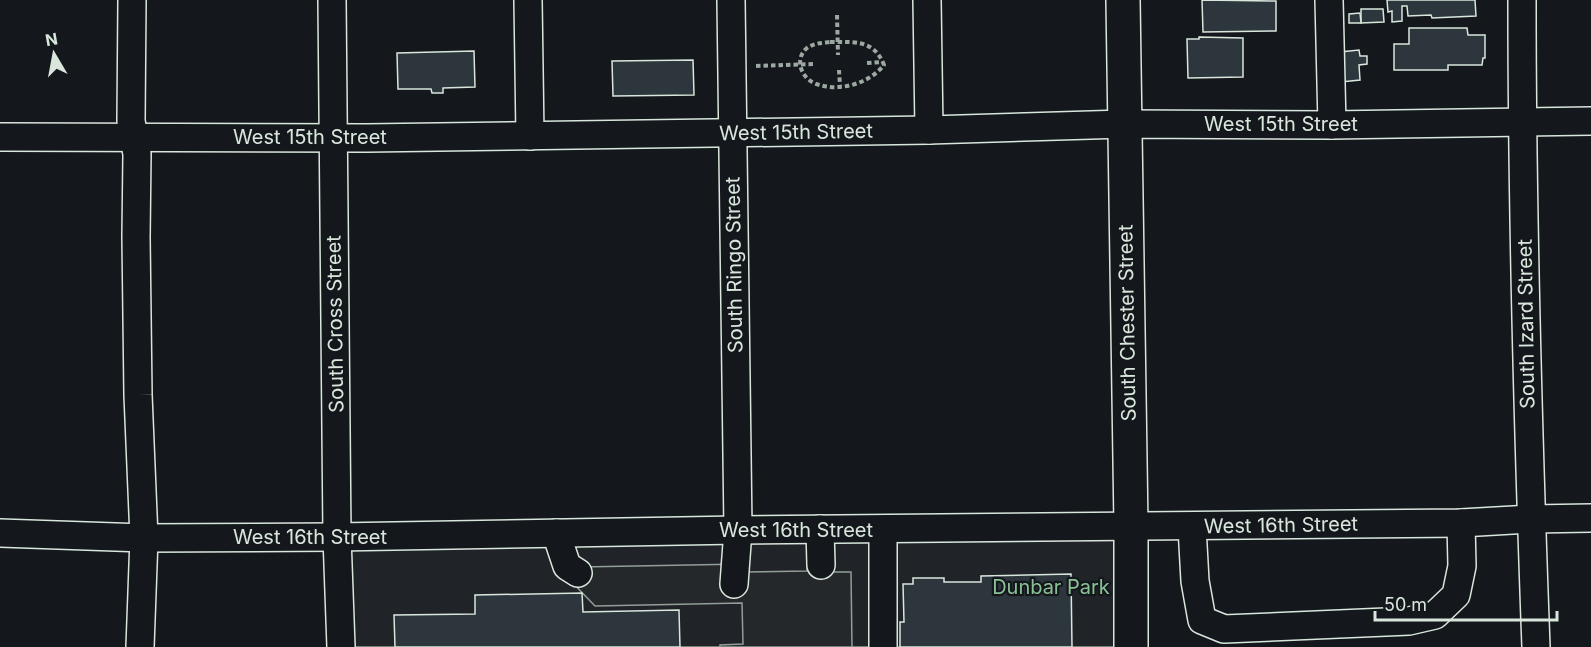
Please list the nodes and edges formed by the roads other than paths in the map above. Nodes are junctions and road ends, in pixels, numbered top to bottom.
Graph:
1 (132, 0) edge
2 (332, 0) edge
3 (528, 0) edge
4 (731, 0) edge
5 (927, 0) edge
6 (1123, 0) edge
7 (1329, 0) edge
8 (1522, 0) edge
9 (1591, 121) edge
10 (1522, 122) junction
11 (1124, 124) junction
12 (1332, 125) junction
13 (929, 130) junction
14 (732, 133) junction
15 (530, 136) junction
16 (0, 137) edge
17 (134, 137) junction
18 (334, 138) junction
19 (1591, 518) edge
20 (1531, 519) junction
21 (1461, 523) junction
22 (1131, 526) junction
23 (1192, 527) junction
24 (883, 529) junction
25 (738, 530) junction
26 (820, 530) junction
27 (0, 532) edge
28 (556, 533) junction
29 (144, 537) junction
30 (338, 537) junction
31 (821, 565) dead end
32 (578, 573) dead end
33 (734, 585) dead end
34 (140, 647) edge
35 (341, 647) edge
36 (883, 647) edge
37 (1131, 647) edge
38 (1536, 647) edge

1 - 17 street
2 - 18 street, South Cross Street
3 - 15 street
4 - 14 street, South Ringo Street
5 - 13 street
6 - 11 main road, South Chester Street
7 - 12 street
8 - 10 street, South Izard Street
9 - 10 street, West 15th Street
10 - 12 street, West 15th Street
10 - 20 street, South Izard Street
11 - 12 street, West 15th Street
11 - 13 street, West 15th Street
11 - 22 main road, South Chester Street
13 - 14 street, West 15th Street
14 - 15 street, West 15th Street
14 - 25 street, South Ringo Street
15 - 18 street, West 15th Street
16 - 17 street, West 15th Street
17 - 18 street, West 15th Street
17 - 29 street
18 - 30 street, South Cross Street
19 - 20 street, West 16th Street
20 - 21 street, West 16th Street
20 - 38 street, South Izard Street
21 - 23 street, West 16th Street
21 - 23 street
22 - 23 street, West 16th Street
22 - 24 street, West 16th Street
22 - 37 main road, South Chester Street
24 - 26 street, West 16th Street
24 - 36 street
25 - 26 street, West 16th Street
25 - 28 street, West 16th Street
25 - 33 street, South Ringo Street
26 - 31 street
27 - 29 street, West 16th Street
28 - 30 street, West 16th Street
28 - 32 street
29 - 30 street, West 16th Street
29 - 34 street
30 - 35 street, South Cross Street

